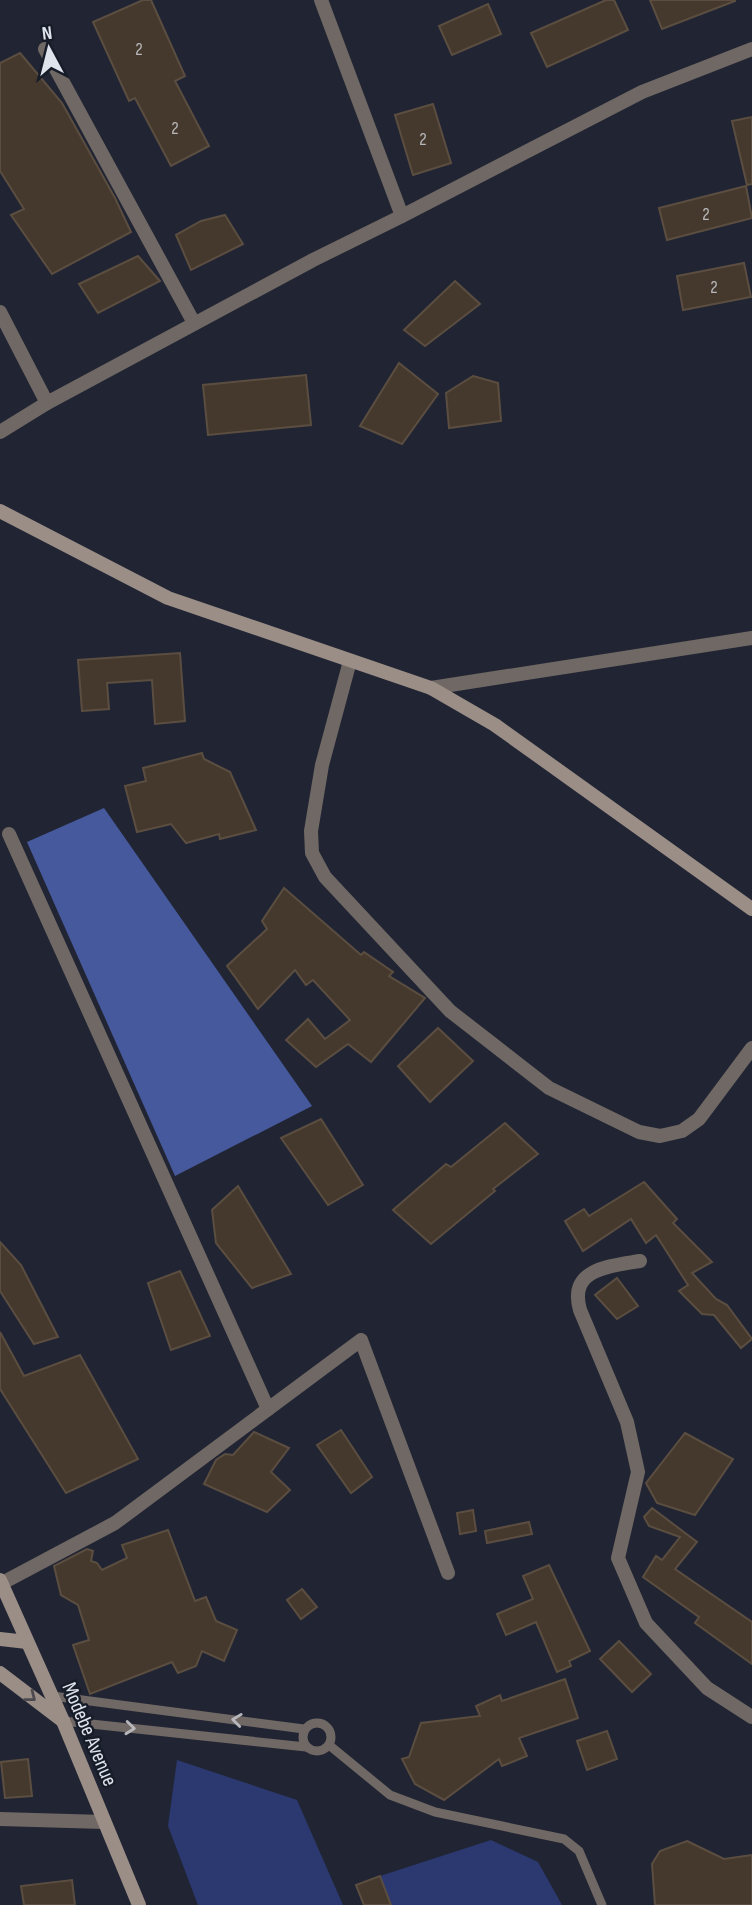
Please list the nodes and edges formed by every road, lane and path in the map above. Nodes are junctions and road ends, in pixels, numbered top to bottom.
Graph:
1 (321, 0) edge
2 (46, 49) dead end
3 (752, 49) edge
4 (402, 216) junction
5 (0, 312) edge
6 (194, 323) junction
7 (47, 403) junction
8 (0, 432) edge
9 (0, 511) edge
10 (752, 638) edge
11 (349, 661) junction
12 (431, 688) junction
13 (9, 834) dead end
14 (752, 909) edge
15 (752, 1048) edge
16 (640, 1261) dead end
17 (268, 1409) junction
18 (447, 1573) dead end
19 (1, 1581) edge
20 (0, 1639) edge
21 (27, 1642) junction
22 (0, 1673) edge
23 (52, 1696) junction
24 (752, 1717) edge
25 (63, 1721) junction
26 (304, 1729) junction
27 (329, 1745) junction
28 (306, 1747) junction
29 (0, 1819) edge
30 (104, 1822) junction
31 (139, 1905) edge
32 (602, 1905) edge

1 - 4 street
2 - 6 street
3 - 4 street
4 - 6 street
5 - 7 street
6 - 7 street
7 - 8 street
9 - 11 street
10 - 12 street
11 - 12 street
11 - 15 street
12 - 14 street
13 - 17 street
16 - 24 street
17 - 18 street
17 - 19 street
19 - 21 street, Modebe Avenue
20 - 21 street
21 - 23 street, Modebe Avenue
22 -> 25 street
23 - 25 street, Modebe Avenue
26 -> 23 lane
25 -> 28 lane
25 - 30 street, Modebe Avenue
26 - 27 lane
26 - 28 lane
27 - 28 lane
27 - 32 lane
29 - 30 street
30 - 31 street, Modebe Avenue

